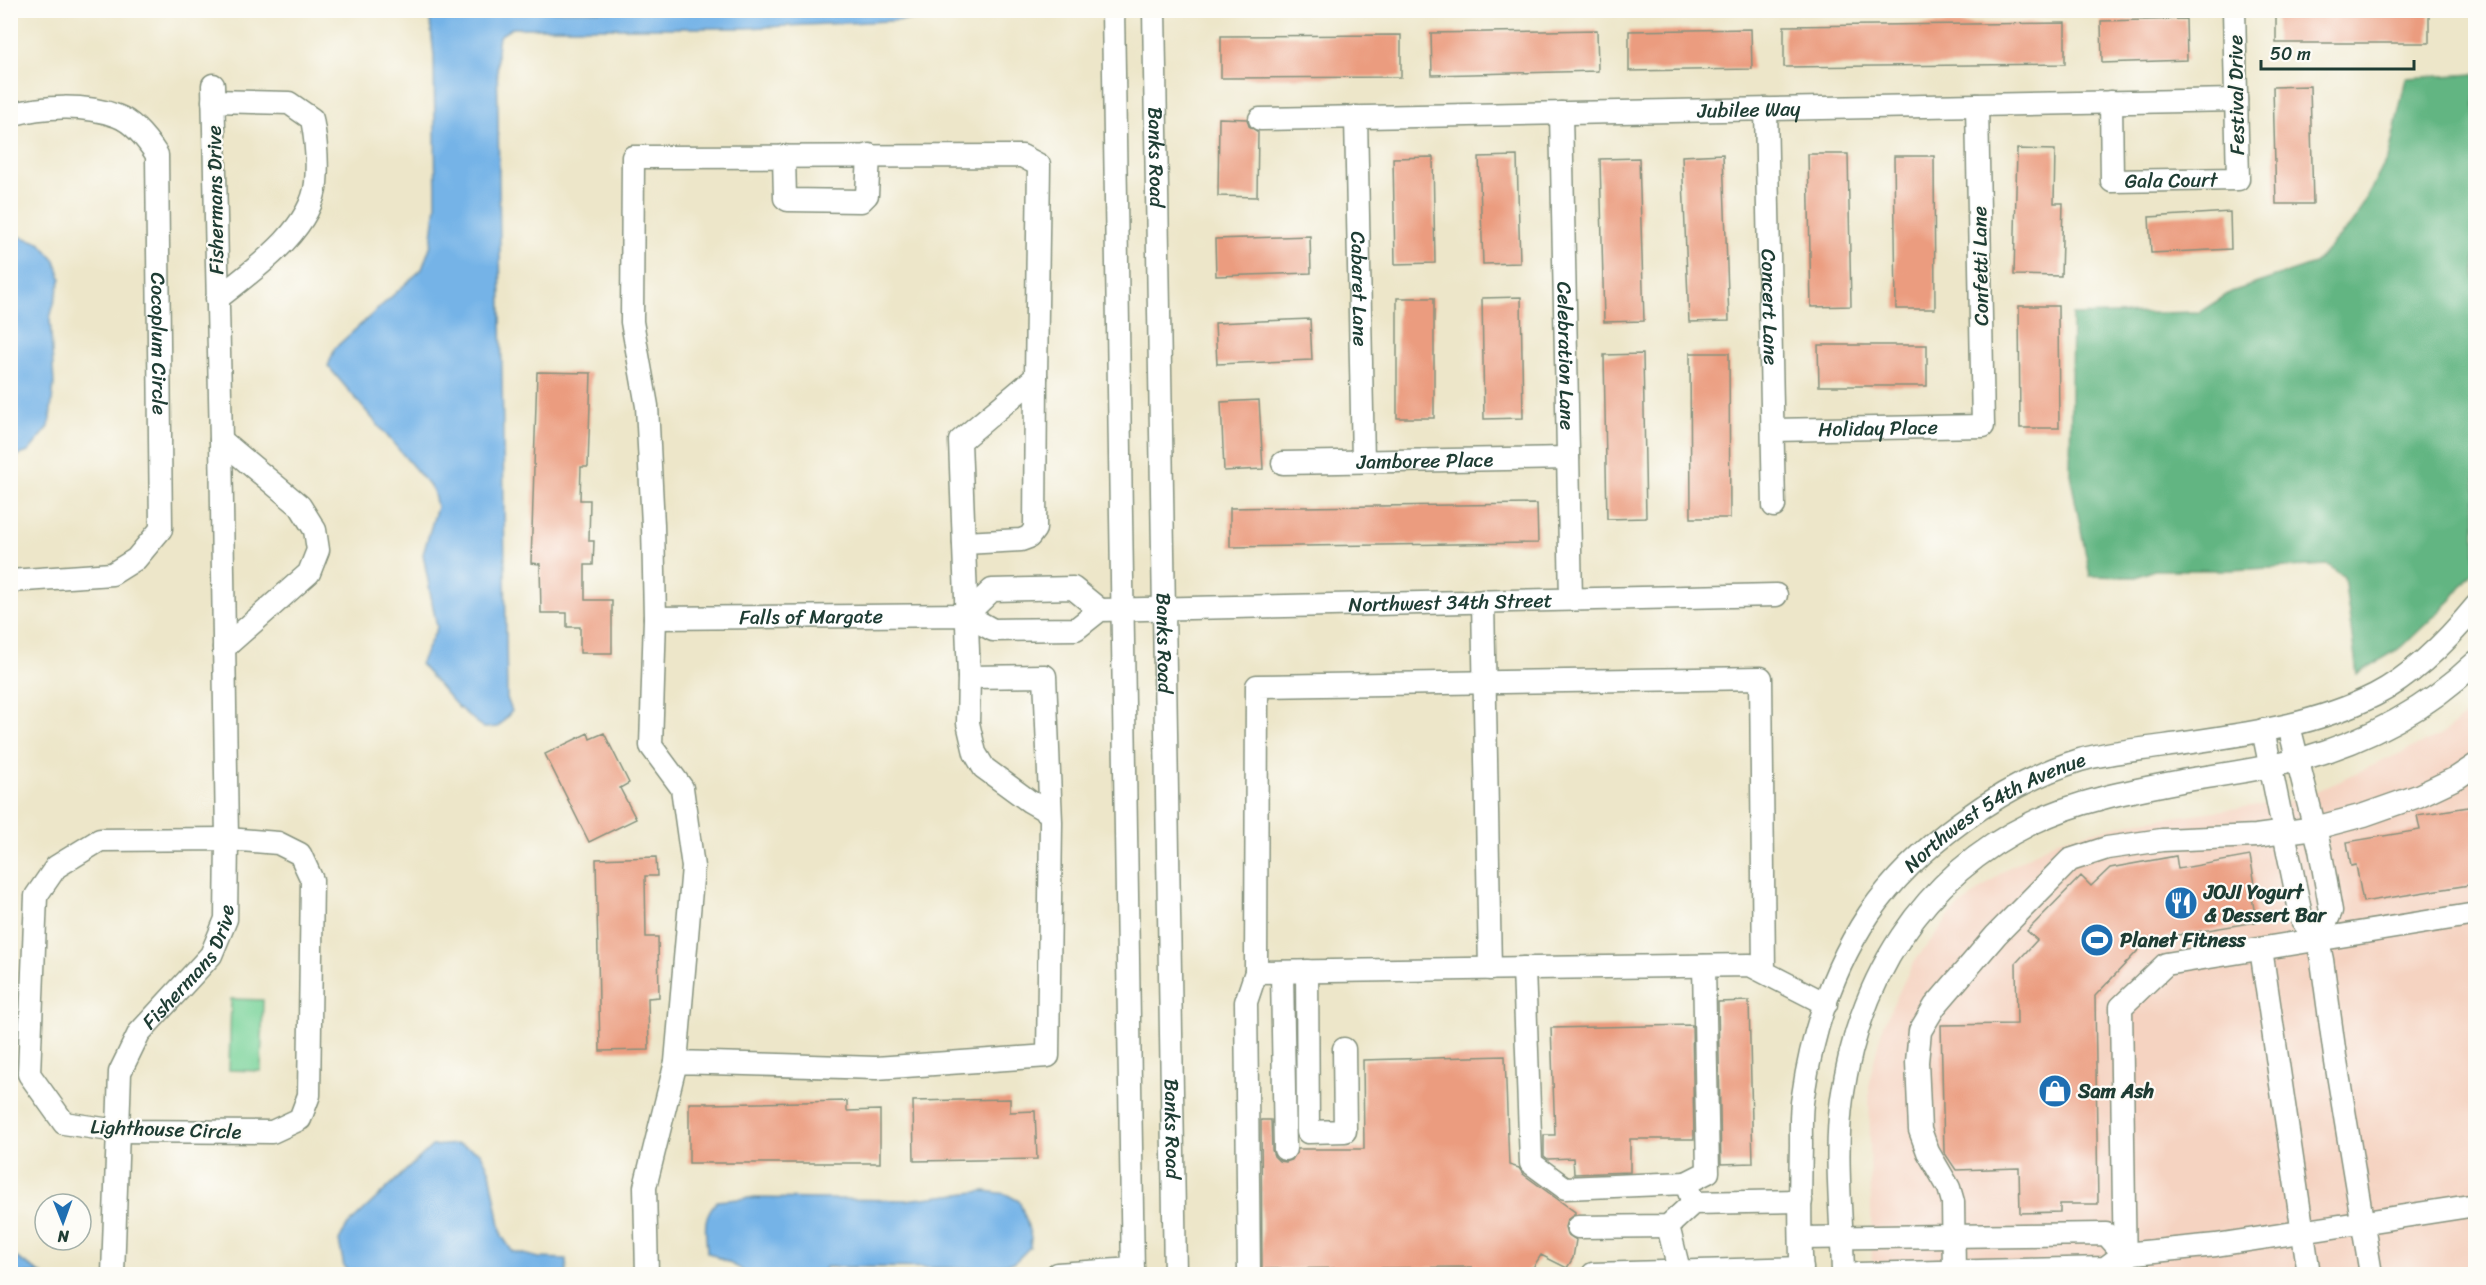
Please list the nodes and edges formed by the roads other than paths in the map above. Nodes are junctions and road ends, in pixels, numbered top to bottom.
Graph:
1 (1113, 10) edge
2 (1154, 10) edge
3 (2234, 10) edge
4 (2236, 100) junction
5 (2111, 102) junction
6 (1977, 105) junction
7 (1766, 109) junction
8 (1561, 113) junction
9 (10, 115) edge
10 (1356, 117) junction
11 (1260, 119) dead end
12 (870, 155) junction
13 (784, 156) junction
14 (2238, 179) joint
15 (217, 299) junction
16 (1036, 377) junction
17 (1983, 426) joint
18 (1773, 430) junction
19 (221, 440) junction
20 (1568, 458) junction
21 (1363, 461) junction
22 (1283, 463) dead end
23 (1774, 506) dead end
24 (964, 543) junction
25 (10, 581) edge
26 (1776, 595) dead end
27 (1571, 599) junction
28 (1483, 601) junction
29 (2475, 606) edge
30 (1163, 609) junction
31 (1112, 610) junction
32 (966, 615) junction
33 (656, 618) junction
34 (224, 648) junction
35 (2475, 662) edge
36 (969, 677) junction
37 (1486, 682) junction
38 (2289, 726) junction
39 (2264, 730) junction
40 (2299, 760) junction
41 (2271, 765) junction
42 (2475, 765) edge
43 (1050, 813) junction
44 (2315, 828) junction
45 (2284, 833) junction
46 (227, 839) junction
47 (2475, 914) edge
48 (2318, 941) junction
49 (2261, 949) junction
50 (1704, 966) junction
51 (1524, 968) junction
52 (1490, 969) junction
53 (1256, 972) junction
54 (1282, 972) junction
55 (1306, 972) junction
56 (1764, 972) junction
57 (1826, 1004) junction
58 (1344, 1049) dead end
59 (676, 1062) junction
60 (117, 1131) junction
61 (1286, 1149) dead end
62 (1690, 1193) junction
63 (1801, 1201) junction
64 (2475, 1205) edge
65 (2363, 1222) junction
66 (1668, 1226) junction
67 (1578, 1227) dead end
68 (2303, 1232) junction
69 (1954, 1237) junction
70 (1986, 1237) junction
71 (1802, 1238) junction
72 (1842, 1238) junction
73 (2124, 1264) edge
74 (1802, 1271) edge
75 (1133, 1272) edge
76 (1954, 1272) junction
77 (1680, 1273) edge
78 (1986, 1273) edge
79 (113, 1275) edge
80 (647, 1275) edge
81 (1057, 1275) edge
82 (1175, 1275) edge
83 (1248, 1275) edge
84 (1593, 1275) edge
85 (1843, 1275) edge
86 (1858, 1275) edge
87 (2309, 1275) edge
88 (2371, 1275) edge

1 - 31 street, Banks Road
2 - 30 street, Banks Road
3 - 4 street, Festival Drive
4 - 5 street, Jubilee Way
4 - 14 street, Festival Drive
5 - 6 street, Jubilee Way
5 - 14 street, Gala Court
6 - 7 street, Jubilee Way
6 - 17 street, Confetti Lane
7 - 8 street, Jubilee Way
7 - 18 street, Concert Lane
8 - 10 street, Jubilee Way
8 - 20 street, Celebration Lane
9 - 25 street, Cocoplum Circle
10 - 11 street, Jubilee Way
10 - 21 street, Cabaret Lane
12 - 13 street
12 - 13 street
12 - 16 street
13 - 33 street
15 - 15 street, Fishermans Drive
15 - 19 street, Fishermans Drive
16 - 24 street
16 - 24 street
17 - 18 street, Holiday Place
18 - 23 street, Concert Lane
19 - 34 street, Fishermans Drive
19 - 34 street
20 - 21 street, Jamboree Place
20 - 27 street, Celebration Lane
21 - 22 street, Jamboree Place
24 - 32 street
26 - 27 street, Northwest 34th Street
27 - 28 street, Northwest 34th Street
28 - 30 street, Northwest 34th Street
28 - 37 street
29 - 38 street, Northwest 54th Avenue
30 - 31 street, Northwest 34th Street
30 - 82 street, Banks Road
31 - 32 street, Falls of Margate
31 - 32 street
31 - 75 street, Banks Road
32 - 33 street, Falls of Margate
32 - 36 street
33 - 59 street
34 - 46 street, Fishermans Drive
35 - 40 street, Northwest 54th Avenue
36 - 43 street
36 - 43 street
37 - 52 street
37 - 53 street
37 - 56 street
38 - 39 street, Northwest 54th Avenue
38 - 40 street
39 - 41 street
39 - 57 street, Northwest 54th Avenue
40 - 41 street, Northwest 54th Avenue
40 - 44 street
41 - 45 street
41 - 72 street, Northwest 54th Avenue
42 - 44 street
43 - 59 street
44 - 45 street
44 - 48 street
45 - 48 street
45 - 69 street
46 - 60 street, Fishermans Drive
46 - 60 street, Lighthouse Circle
46 - 60 street, Lighthouse Circle
47 - 48 street
48 - 49 street
48 - 65 street
49 - 68 street
49 - 73 street
50 - 51 street
50 - 56 street
50 - 62 street
51 - 52 street
51 - 62 street
52 - 55 street
53 - 54 street
53 - 83 street
54 - 55 street
54 - 61 street
55 - 58 street
56 - 57 street
57 - 63 street, Northwest 54th Avenue
59 - 80 street
60 - 79 street, Fishermans Drive
62 - 63 street
62 - 66 street
63 - 71 street, Northwest 54th Avenue
64 - 65 street
65 - 68 street
65 - 88 street
66 - 67 street
66 - 77 street
68 - 73 street
68 - 87 street
69 - 70 street
69 - 72 street
69 - 76 street
70 - 73 street
70 - 78 street
71 - 72 street
71 - 74 street, Northwest 54th Avenue
72 - 85 street, Northwest 54th Avenue
73 - 78 street
74 - 77 street
75 - 81 street
76 - 78 street
76 - 86 street
77 - 84 street

